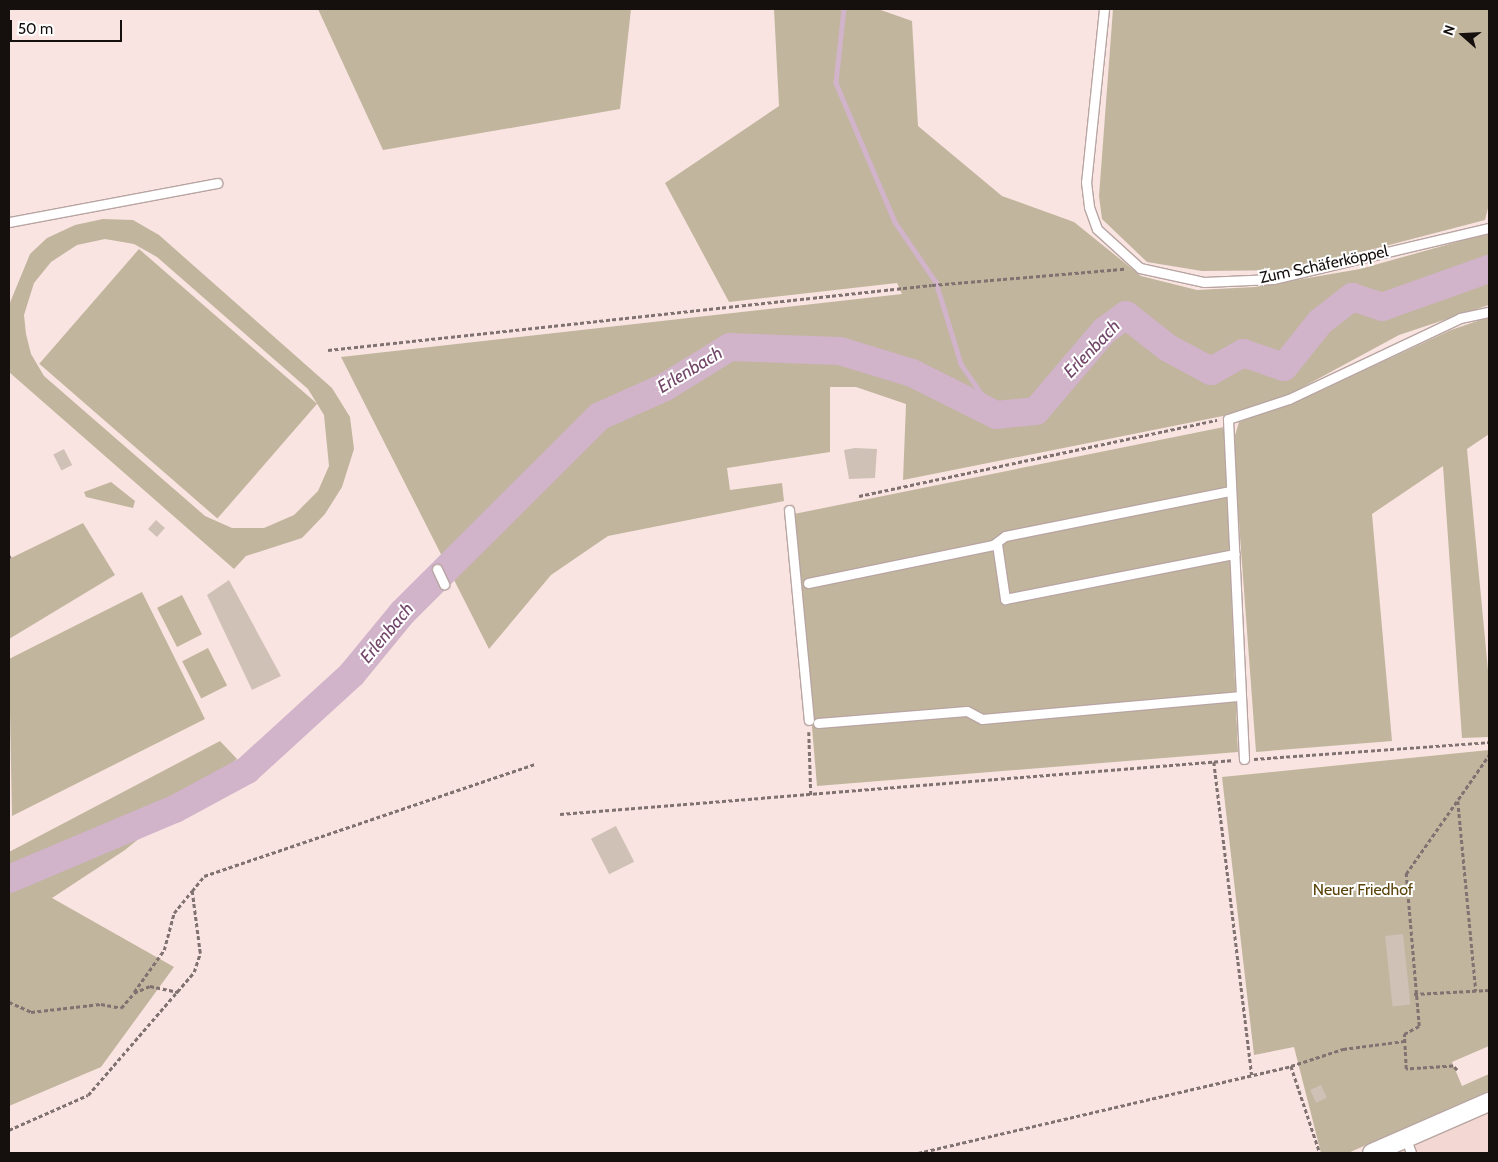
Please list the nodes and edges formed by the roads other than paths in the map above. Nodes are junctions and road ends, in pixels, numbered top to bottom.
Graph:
1 (1104, 9) edge
2 (217, 183) dead end
3 (9, 222) edge
4 (1489, 228) edge
5 (1489, 312) edge
6 (1231, 491) junction
7 (788, 510) dead end
8 (997, 544) junction
9 (1235, 554) junction
10 (437, 569) dead end
11 (808, 583) dead end
12 (444, 584) dead end
13 (1241, 696) junction
14 (1244, 760) road end
15 (1489, 1102) edge
16 (1408, 1146) edge
17 (1372, 1153) edge

1 - 4 lane, Zum Schäferköppel
2 - 3 lane
5 - 6 lane
6 - 8 lane
6 - 9 lane
7 - 13 lane
8 - 9 lane
8 - 11 lane
9 - 13 lane
10 - 12 lane
13 - 14 lane
15 - 16 street
16 - 17 street

